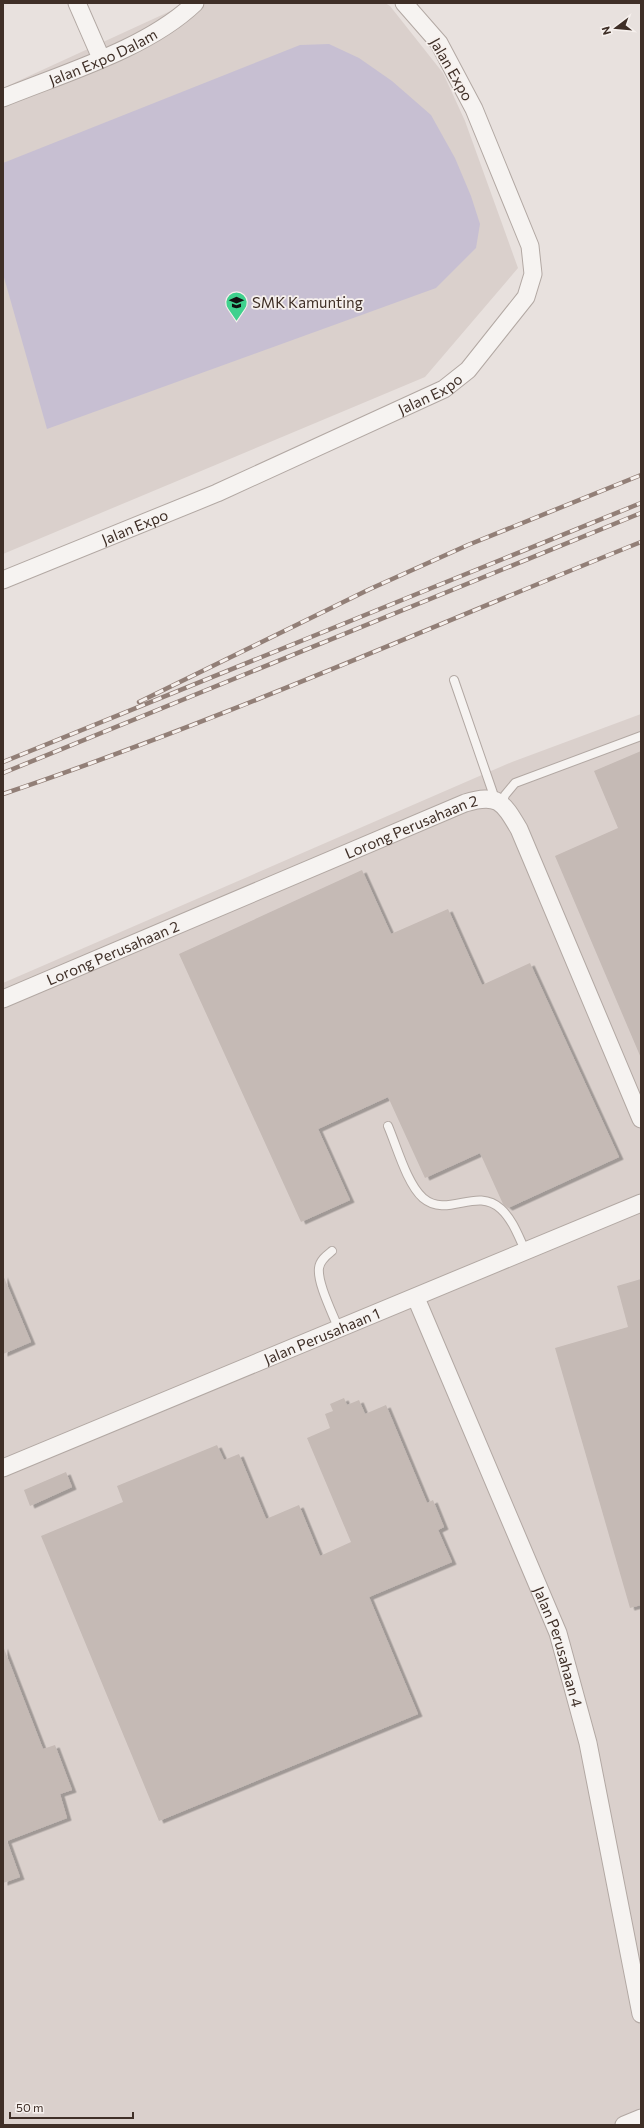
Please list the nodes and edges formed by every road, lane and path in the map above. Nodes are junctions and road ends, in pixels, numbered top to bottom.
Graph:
1 (77, 3) edge
2 (195, 3) edge
3 (407, 4) edge
4 (101, 58) junction
5 (3, 98) edge
6 (3, 580) edge
7 (454, 680) dead end
8 (641, 736) edge
9 (499, 802) junction
10 (3, 999) edge
11 (641, 1119) edge
12 (388, 1126) dead end
13 (641, 1203) edge
14 (332, 1251) dead end
15 (526, 1252) junction
16 (416, 1298) junction
17 (339, 1330) junction
18 (3, 1468) edge
19 (641, 2014) edge
20 (641, 2118) edge
21 (624, 2125) edge

1 - 4 street
2 - 4 street, Jalan Expo Dalam
3 - 6 street, Jalan Expo
4 - 5 street, Jalan Expo Dalam
7 - 9 lane
8 - 9 lane
9 - 10 street, Lorong Perusahaan 2
9 - 11 street, Lorong Perusahaan 2
12 - 15 lane
13 - 15 street, Jalan Perusahaan 1
14 - 17 lane
15 - 16 street, Jalan Perusahaan 1
16 - 17 street, Jalan Perusahaan 1
16 - 19 street, Jalan Perusahaan 4
17 - 18 street, Jalan Perusahaan 1
20 - 21 street

